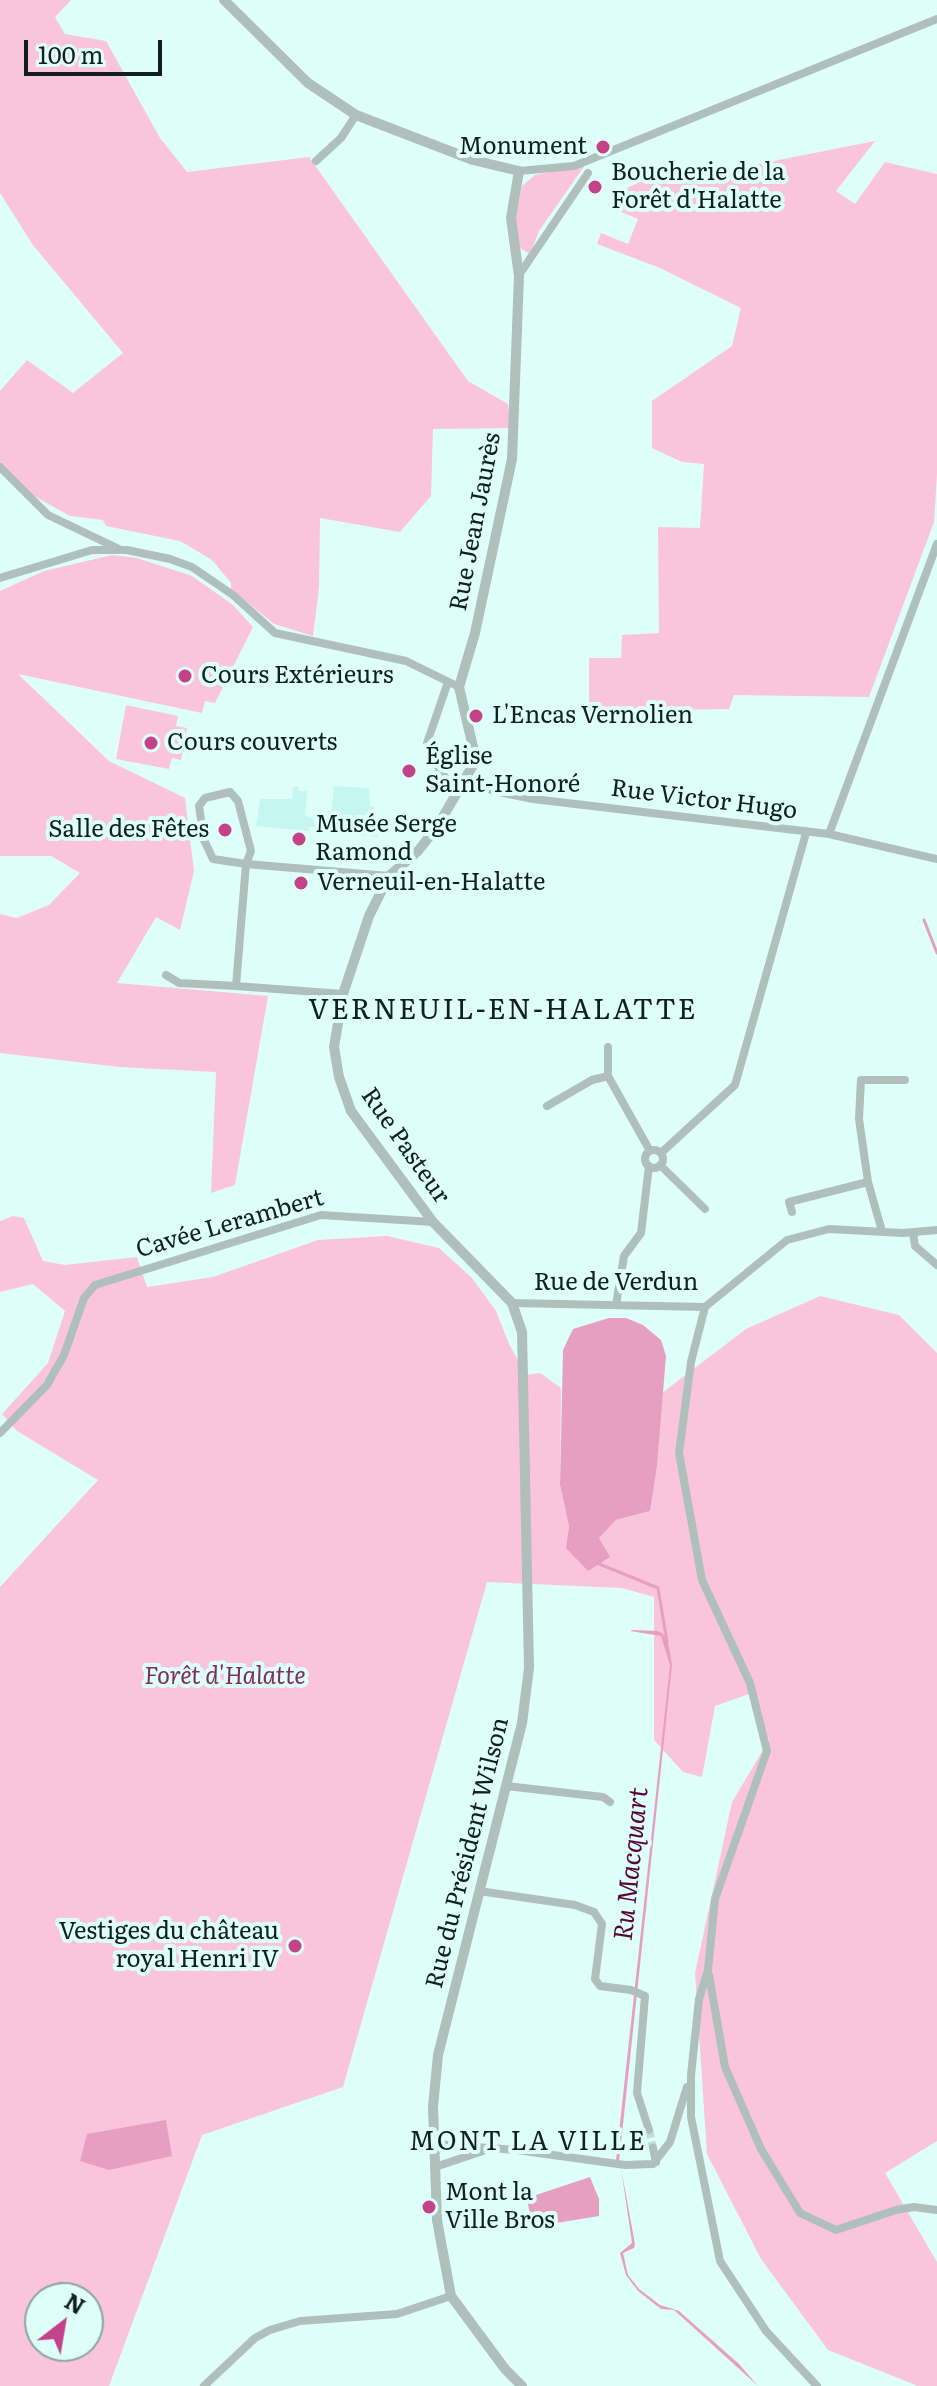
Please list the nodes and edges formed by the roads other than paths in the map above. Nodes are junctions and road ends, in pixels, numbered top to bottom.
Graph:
1 (224, 0) edge
2 (937, 19) edge
3 (356, 115) junction
4 (316, 161) dead end
5 (519, 171) junction
6 (588, 173) dead end
7 (519, 276) junction
8 (0, 467) edge
9 (937, 544) edge
10 (119, 550) junction
11 (0, 578) edge
12 (448, 682) junction
13 (459, 687) junction
14 (468, 779) junction
15 (459, 792) junction
16 (806, 833) junction
17 (829, 834) junction
18 (937, 859) edge
19 (246, 864) junction
20 (389, 876) junction
21 (166, 975) dead end
22 (236, 986) junction
23 (343, 994) junction
24 (608, 1047) dead end
25 (608, 1076) junction
26 (905, 1080) dead end
27 (547, 1106) dead end
28 (650, 1151) junction
29 (661, 1153) junction
30 (660, 1165) junction
31 (649, 1166) junction
32 (868, 1182) junction
33 (705, 1209) dead end
34 (792, 1212) dead end
35 (433, 1222) junction
36 (937, 1230) edge
37 (882, 1231) junction
38 (913, 1233) junction
39 (937, 1265) edge
40 (512, 1303) junction
41 (616, 1305) junction
42 (705, 1307) junction
43 (0, 1433) edge
44 (506, 1786) junction
45 (610, 1802) dead end
46 (479, 1891) junction
47 (708, 1970) junction
48 (691, 2075) junction
49 (649, 2130) tunnel mouth
50 (434, 2144) junction
51 (653, 2148) tunnel mouth
52 (485, 2150) junction
53 (656, 2162) junction
54 (435, 2167) junction
55 (937, 2210) edge
56 (451, 2296) junction
57 (204, 2386) edge
58 (522, 2386) edge
59 (817, 2386) edge

1 - 3 street
2 - 5 street
3 - 4 street
3 - 5 street
5 - 7 street, Rue Jean Jaurès
6 - 7 street
7 - 13 street, Rue Jean Jaurès
8 - 10 street
9 - 17 street
10 - 11 street
10 - 12 street
12 - 13 street
12 - 15 street
13 - 14 street
14 - 15 street, Rue Pasteur
14 - 16 street, Rue Victor Hugo
15 - 20 street, Rue Pasteur
16 - 17 street, Rue Victor Hugo
16 - 29 street
17 - 18 street, Rue Victor Hugo
19 - 19 street
19 - 20 street
19 - 22 street
20 - 23 street, Rue Pasteur
21 - 22 street
22 - 23 street
23 - 35 street, Rue Pasteur
24 - 25 street
25 - 27 street
25 - 28 street
26 - 32 street
28 - 29 street
28 - 31 street
29 - 30 street
30 - 31 street
30 - 33 street
31 - 41 street
32 - 34 street
32 - 37 street
35 - 40 street, Rue Pasteur
35 - 43 street, Cavée Lerambert
36 - 38 street, Rue de Verdun
37 - 38 street, Rue de Verdun
37 - 42 street, Rue de Verdun
38 - 39 street
40 - 41 street, Rue de Verdun
40 - 44 street, Rue du Président Wilson
41 - 42 street, Rue de Verdun
42 - 47 street
44 - 45 street
44 - 46 street, Rue du Président Wilson
46 - 49 street
46 - 50 street, Rue du Président Wilson
47 - 48 street
47 - 55 street
48 - 53 street
48 - 59 street
50 - 52 street
50 - 54 street, Rue du Président Wilson
51 - 53 street
52 - 53 street
52 - 54 street
54 - 56 street, Rue du Président Wilson
56 - 57 street
56 - 58 street, Rue du Président Wilson

